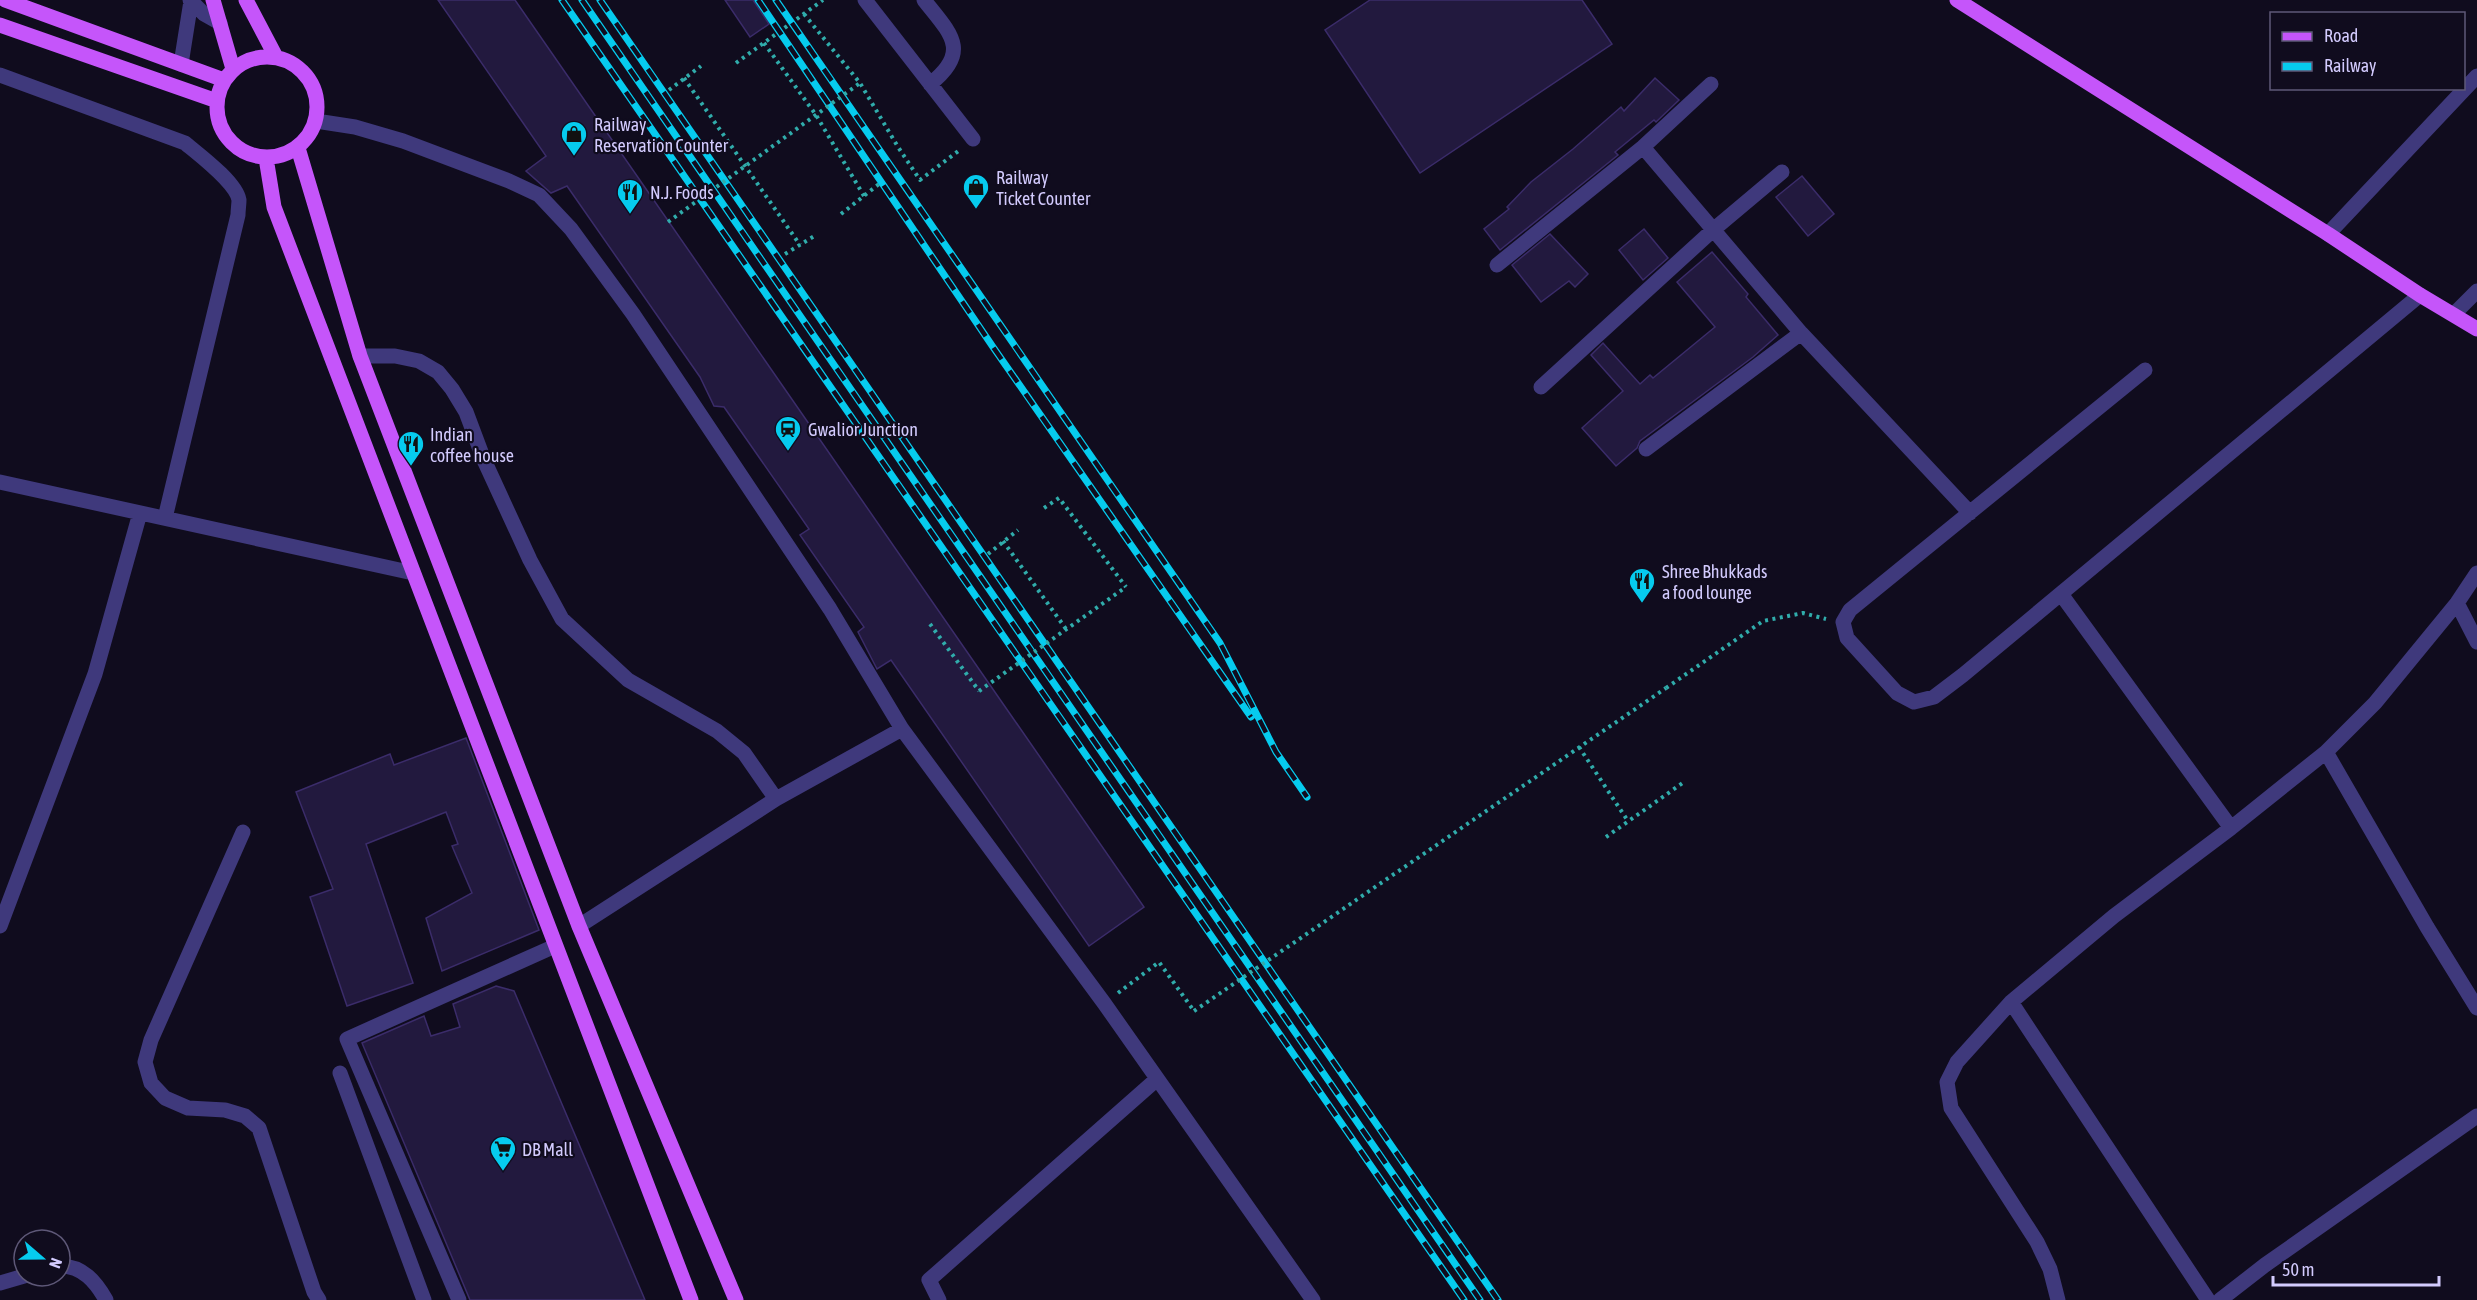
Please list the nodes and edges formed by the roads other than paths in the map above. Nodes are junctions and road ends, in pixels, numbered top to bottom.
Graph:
1 (5, 0) edge
2 (213, 0) edge
3 (246, 0) edge
4 (865, 0) edge
5 (924, 0) edge
6 (190, 1) edge
7 (1965, 2) edge
8 (220, 23) junction
9 (0, 25) edge
10 (276, 57) junction
11 (181, 64) junction
12 (229, 74) junction
13 (0, 75) edge
14 (2477, 76) edge
15 (930, 84) junction
16 (1711, 84) dead end
17 (2465, 89) edge
18 (2464, 90) edge
19 (217, 101) junction
20 (316, 121) junction
21 (973, 139) road end
22 (1643, 147) junction
23 (298, 148) junction
24 (266, 158) junction
25 (1782, 172) dead end
26 (1713, 230) junction
27 (2328, 234) junction
28 (1497, 265) dead end
29 (2477, 291) edge
30 (2420, 295) junction
31 (2454, 314) junction
32 (2477, 329) edge
33 (1801, 333) junction
34 (360, 356) junction
35 (2145, 370) dead end
36 (1541, 387) dead end
37 (1646, 449) dead end
38 (0, 482) edge
39 (140, 513) junction
40 (1970, 513) junction
41 (165, 518) junction
42 (413, 573) junction
43 (2476, 577) edge
44 (2061, 594) junction
45 (2457, 603) junction
46 (2477, 642) edge
47 (902, 729) junction
48 (2326, 752) junction
49 (776, 799) junction
50 (2231, 828) junction
51 (243, 832) dead end
52 (0, 926) edge
53 (579, 926) junction
54 (555, 946) junction
55 (2011, 1002) junction
56 (2477, 1008) edge
57 (340, 1073) dead end
58 (1157, 1079) junction
59 (2477, 1116) edge
60 (72, 1269) edge
61 (686, 1296) edge
62 (106, 1300) edge
63 (319, 1300) edge
64 (424, 1300) edge
65 (459, 1300) edge
66 (736, 1300) edge
67 (939, 1300) edge
68 (1312, 1300) edge
69 (2058, 1300) edge
70 (2208, 1300) edge
71 (2220, 1300) edge

1 - 11 main road
2 - 8 main road
3 - 10 main road
4 - 15 street
5 - 15 street
6 - 8 street
6 - 11 street
7 - 27 main road
8 - 12 main road
9 - 19 main road
10 - 12 main road
10 - 20 main road
11 - 12 main road
12 - 19 main road
13 - 41 street
14 - 17 street
15 - 21 street
16 - 22 street
18 - 27 street
19 - 24 main road
20 - 23 main road
20 - 47 street
22 - 26 street
22 - 28 street
23 - 24 main road
23 - 34 main road
24 - 42 main road
25 - 26 street
26 - 33 street
26 - 36 street
27 - 30 main road
29 - 31 street
30 - 31 main road
30 - 44 street
31 - 32 main road
33 - 37 street
33 - 40 street
34 - 49 street
34 - 53 main road
35 - 40 street
38 - 39 street
39 - 41 street
39 - 52 street
40 - 44 street
41 - 42 street
42 - 54 main road
43 - 45 street
44 - 50 street
45 - 46 street
45 - 48 street
47 - 49 street
47 - 58 street
48 - 50 street
48 - 56 street
49 - 53 street
50 - 55 street
51 - 63 street
53 - 66 main road
54 - 61 main road
54 - 65 street
55 - 69 street
55 - 70 street
57 - 64 street
58 - 67 street
58 - 68 street
59 - 71 street
60 - 62 street

